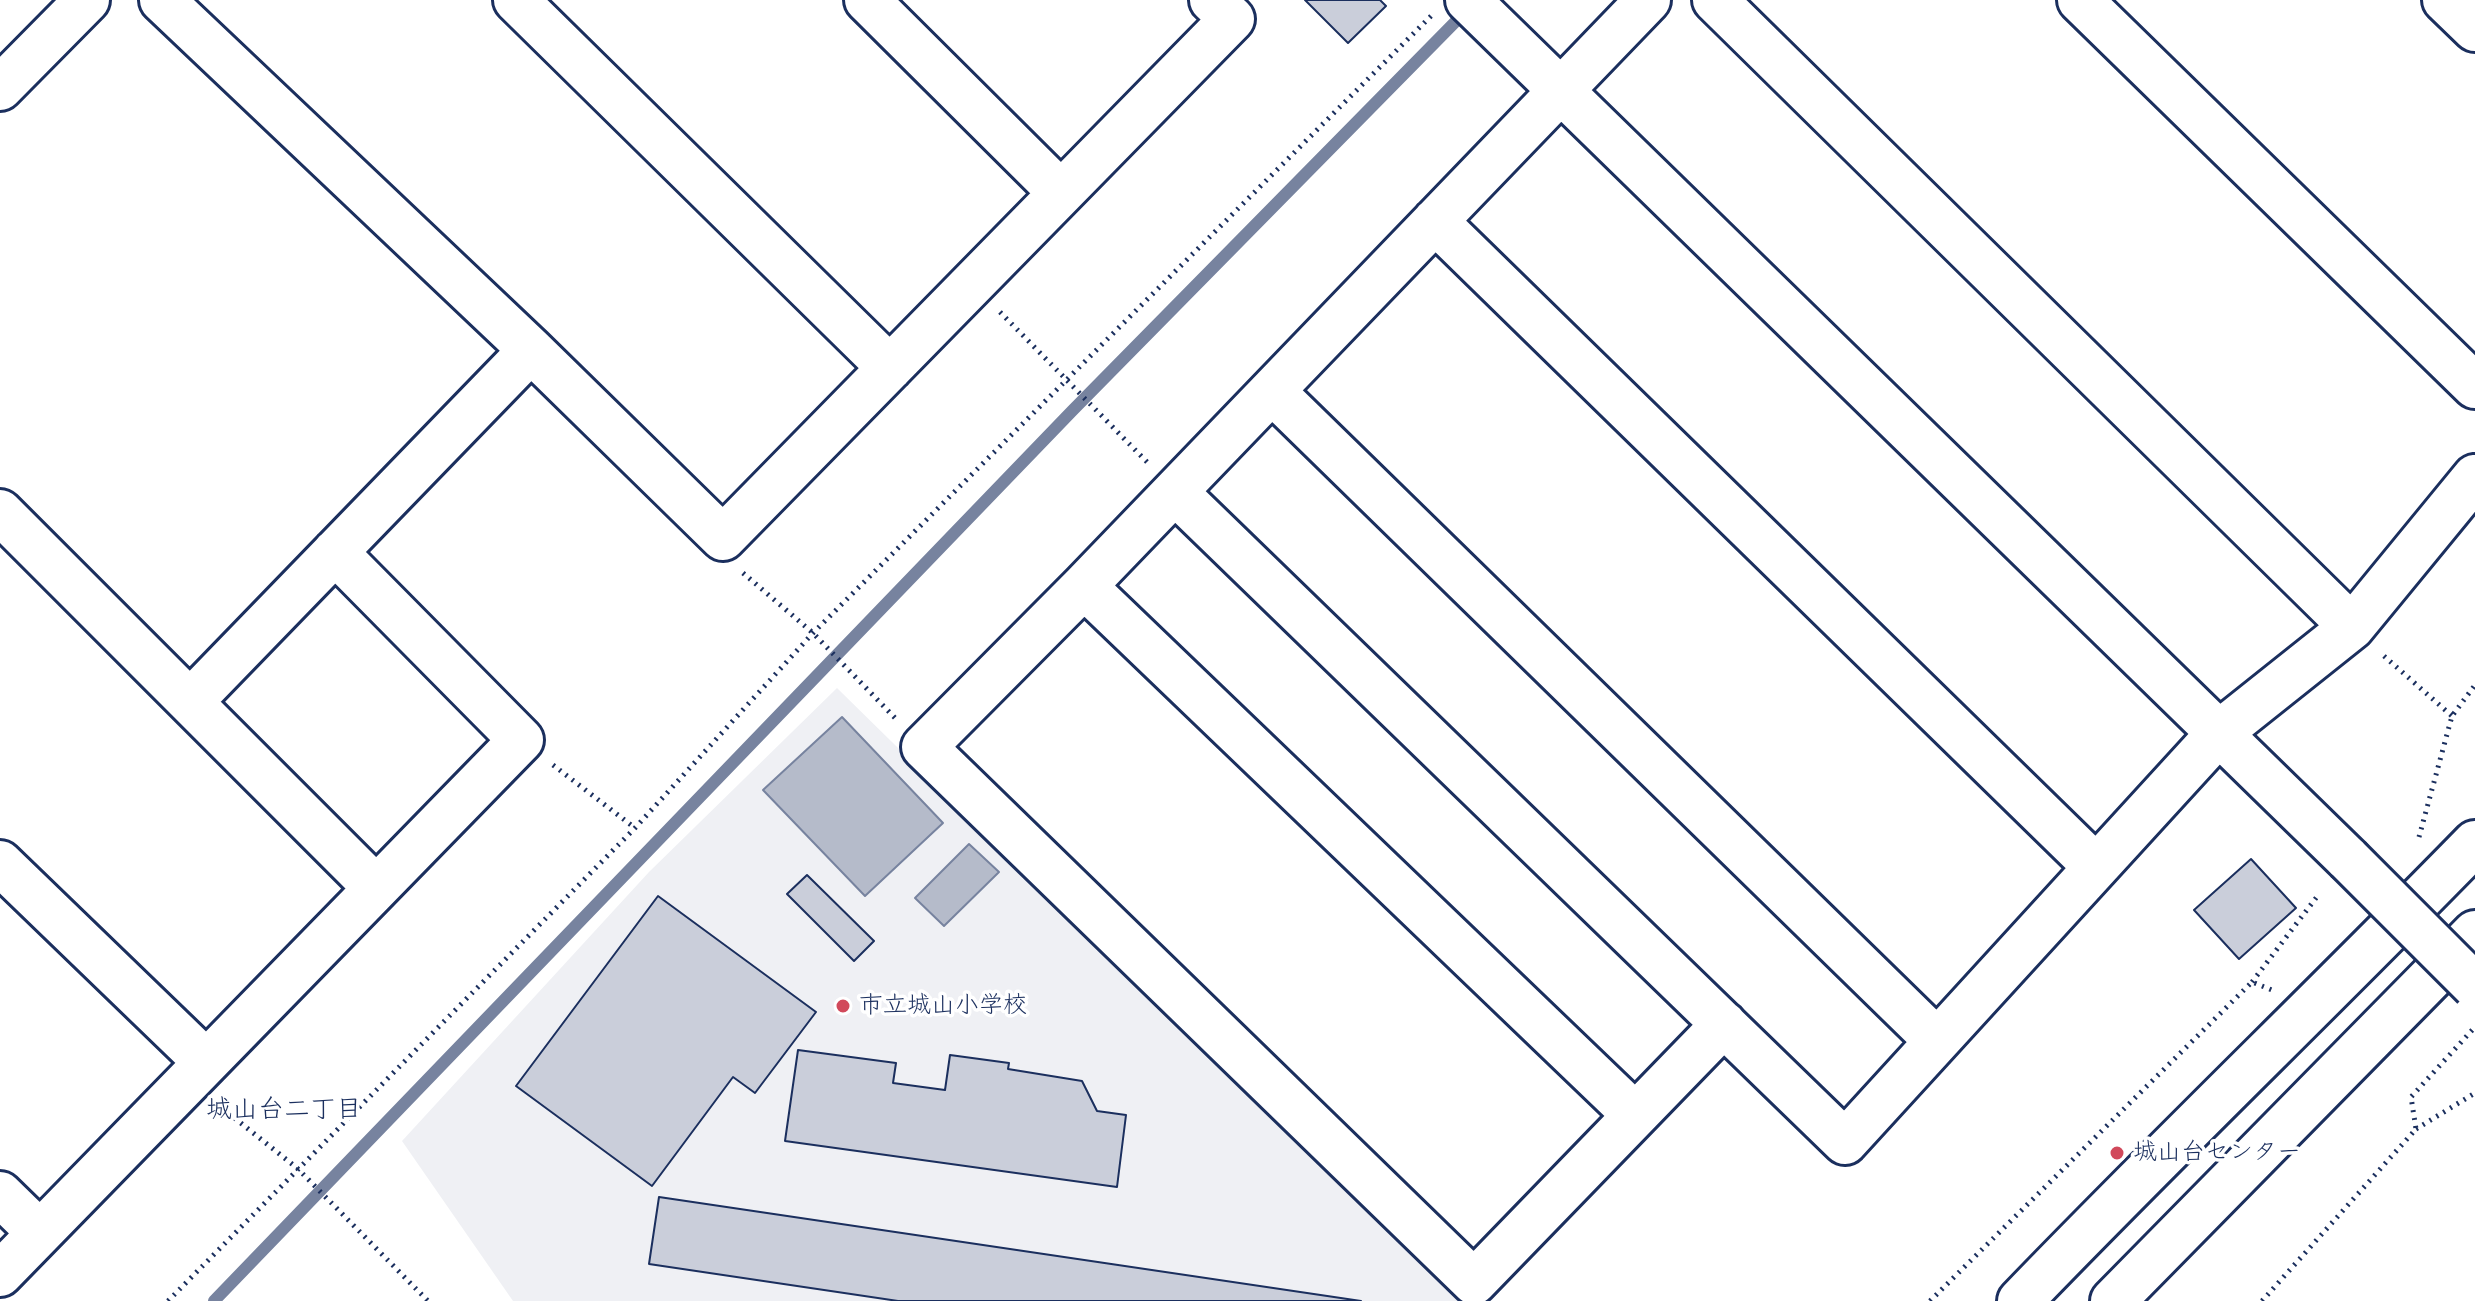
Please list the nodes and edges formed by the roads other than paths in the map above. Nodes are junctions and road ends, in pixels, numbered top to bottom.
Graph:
1 (87, 0) edge
2 (162, 0) edge
3 (516, 0) edge
4 (867, 0) edge
5 (1212, 0) edge
6 (1648, 0) edge
7 (1715, 0) edge
8 (2080, 0) edge
9 (2445, 0) edge
10 (1453, 4) edge
11 (2475, 29) edge
12 (0, 88) edge
13 (1561, 91) junction
14 (1061, 193) junction
15 (1435, 221) junction
16 (531, 350) junction
17 (890, 368) junction
18 (2475, 386) edge
19 (1272, 391) junction
20 (2475, 477) edge
21 (1175, 492) junction
22 (0, 512) edge
23 (335, 552) junction
24 (1084, 586) junction
25 (2352, 627) junction
26 (190, 702) junction
27 (2219, 733) junction
28 (2475, 843) edge
29 (0, 863) edge
30 (2096, 867) junction
31 (376, 888) junction
32 (2475, 933) edge
33 (2475, 986) edge
34 (1724, 1024) junction
35 (1937, 1041) junction
36 (197, 1071) junction
37 (1634, 1114) junction
38 (0, 1194) edge
39 (40, 1233) junction
40 (0, 1274) edge
41 (2020, 1301) edge
42 (2113, 1301) edge

1 - 12 street
2 - 16 street
3 - 17 street
4 - 14 street
5 - 14 street
6 - 13 street
7 - 25 street
8 - 18 street
9 - 11 street
10 - 13 street
13 - 15 street
13 - 27 street
14 - 17 street
15 - 19 street
15 - 30 street
16 - 17 street
16 - 23 street
19 - 21 street
19 - 35 street
20 - 25 street
21 - 24 street
21 - 34 street
22 - 26 street
23 - 26 street
23 - 31 street
24 - 37 street
24 - 37 street
25 - 27 street
26 - 31 street
27 - 30 street
27 - 33 street, bridge
28 - 41 street
29 - 36 street
30 - 35 street
31 - 36 street
32 - 42 street
34 - 35 street
34 - 37 street
36 - 39 street
38 - 39 street
39 - 40 street

